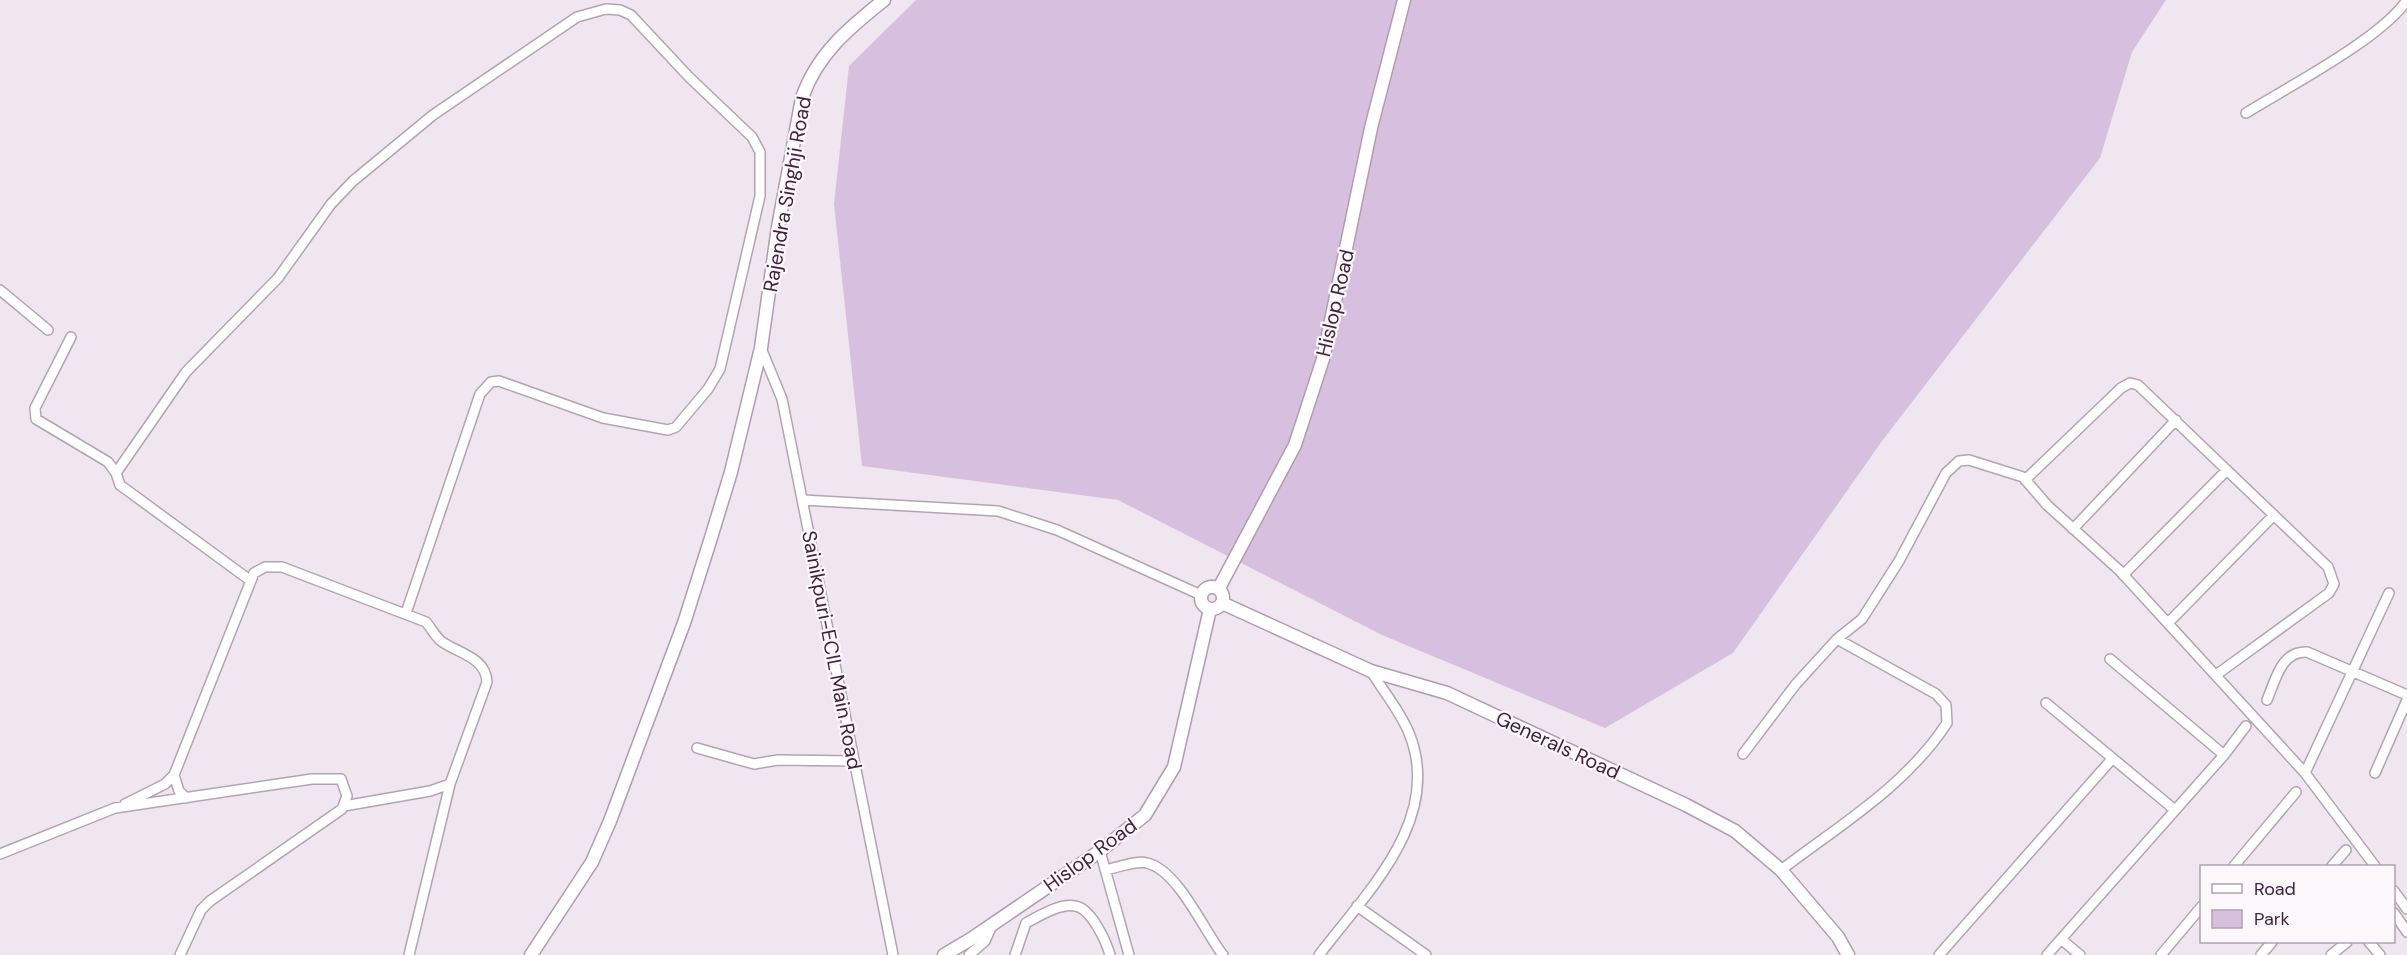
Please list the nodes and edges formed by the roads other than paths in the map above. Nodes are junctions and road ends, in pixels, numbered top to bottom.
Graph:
1 (884, 0) edge
2 (1404, 0) edge
3 (2407, 0) edge
4 (2246, 113) dead end
5 (0, 290) edge
6 (48, 330) dead end
7 (70, 336) dead end
8 (761, 348) junction
9 (2176, 420) junction
10 (2227, 470) junction
11 (116, 473) junction
12 (2025, 480) junction
13 (803, 500) junction
14 (2274, 515) junction
15 (2073, 529) junction
16 (2123, 575) junction
17 (251, 581) junction
18 (1219, 588) junction
19 (2389, 592) dead end
20 (1201, 595) junction
21 (1222, 603) junction
22 (1210, 609) junction
23 (406, 613) junction
24 (2168, 623) junction
25 (1836, 639) junction
26 (2110, 659) dead end
27 (1371, 670) junction
28 (2353, 671) junction
29 (2216, 675) junction
30 (2407, 695) edge
31 (2266, 700) dead end
32 (2407, 700) edge
33 (2046, 704) dead end
34 (2246, 726) dead end
35 (697, 748) dead end
36 (1743, 754) dead end
37 (2224, 755) junction
38 (2112, 759) junction
39 (854, 761) junction
40 (2305, 773) junction
41 (2375, 773) dead end
42 (174, 774) junction
43 (450, 784) junction
44 (2296, 792) dead end
45 (186, 798) junction
46 (344, 806) junction
47 (115, 808) junction
48 (2175, 810) junction
49 (2346, 850) dead end
50 (1100, 851) junction
51 (0, 854) edge
52 (2236, 865) edge
53 (2334, 865) edge
54 (2374, 865) edge
55 (1105, 870) junction
56 (1781, 870) junction
57 (2395, 892) edge
58 (1357, 906) junction
59 (2200, 908) edge
60 (2407, 909) edge
61 (2395, 914) edge
62 (993, 924) junction
63 (2407, 932) edge
64 (971, 939) junction
65 (2061, 939) junction
66 (2271, 943) edge
67 (2346, 943) edge
68 (2370, 943) edge
69 (1845, 954) edge
70 (180, 955) edge
71 (409, 955) edge
72 (531, 955) edge
73 (893, 955) edge
74 (944, 955) edge
75 (957, 955) edge
76 (969, 955) edge
77 (1015, 955) edge
78 (1110, 955) edge
79 (1130, 955) edge
80 (1223, 955) edge
81 (1319, 955) edge
82 (1426, 955) edge
83 (1939, 955) edge
84 (2047, 955) edge
85 (2080, 955) edge
86 (2161, 955) edge
87 (2261, 955) edge
88 (2331, 955) edge
89 (2380, 955) edge

1 - 8 street, Rajendra Singhji Road
2 - 18 street, Hislop Road
3 - 4 street
5 - 6 street
7 - 11 street
8 - 13 street, Sainikpuri-ECIL Main Road
8 - 72 street, Rajendra Singhji Road
9 - 10 street
9 - 12 street
9 - 15 street
10 - 14 street
10 - 16 street
11 - 17 street
11 - 23 street
12 - 15 street
12 - 25 street
13 - 20 street
13 - 39 street, Sainikpuri-ECIL Main Road
14 - 24 street
14 - 29 street
15 - 16 street
16 - 24 street
17 - 23 street
17 - 42 street
18 - 20 street
18 - 21 street
19 - 28 street
20 - 22 street
21 - 22 street
21 - 27 street, Generals Road
22 - 50 street, Hislop Road
23 - 43 street
24 - 29 street
25 - 36 street
25 - 56 street
26 - 37 street
27 - 56 street, Generals Road
27 - 58 street
28 - 30 street
28 - 31 street
28 - 40 street
29 - 40 street
32 - 41 street
33 - 38 street
34 - 37 street
35 - 39 street
37 - 48 street
38 - 48 street
38 - 83 street
39 - 73 street, Sainikpuri-ECIL Main Road
40 - 54 street
42 - 45 street
42 - 47 street
43 - 46 street
43 - 71 street
44 - 52 street
45 - 46 street
45 - 47 street
46 - 70 street
47 - 51 street
48 - 65 street
49 - 53 street
50 - 55 street
50 - 62 street, Hislop Road
55 - 79 street
55 - 80 street
56 - 69 street, Generals Road
57 - 60 street
58 - 81 street
58 - 82 street
59 - 86 street
61 - 63 street
62 - 64 street, Hislop Road
62 - 76 street
64 - 74 street, Hislop Road
64 - 75 street
65 - 84 street
65 - 85 street
66 - 87 street
67 - 88 street
68 - 89 street
77 - 78 street

